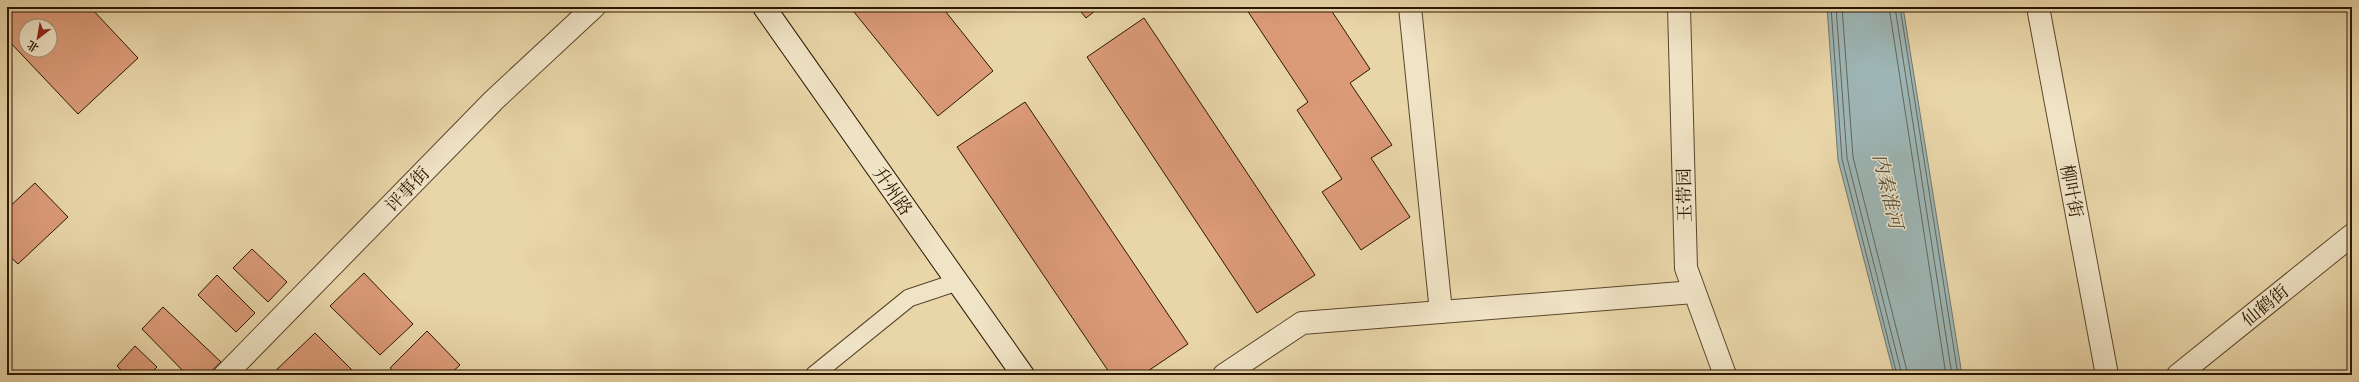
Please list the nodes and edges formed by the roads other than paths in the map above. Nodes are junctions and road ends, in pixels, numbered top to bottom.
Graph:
1 (594, 7) edge
2 (764, 7) edge
3 (1410, 7) edge
4 (1679, 7) edge
5 (2038, 7) edge
6 (2352, 235) edge
7 (957, 282) junction
8 (1694, 292) junction
9 (1441, 312) junction
10 (225, 375) edge
11 (814, 375) edge
12 (1023, 375) edge
13 (1224, 375) edge
14 (1725, 375) edge
15 (2107, 375) edge
16 (2178, 375) edge

1 - 10 street, 评事街
2 - 7 street, 升州路
3 - 9 street
4 - 8 street, 玉带园
5 - 15 street, 柳叶街
6 - 16 street, 仙鹤街
7 - 11 lane
7 - 12 street, 升州路
8 - 9 street
8 - 14 street, 玉带园
9 - 13 street

